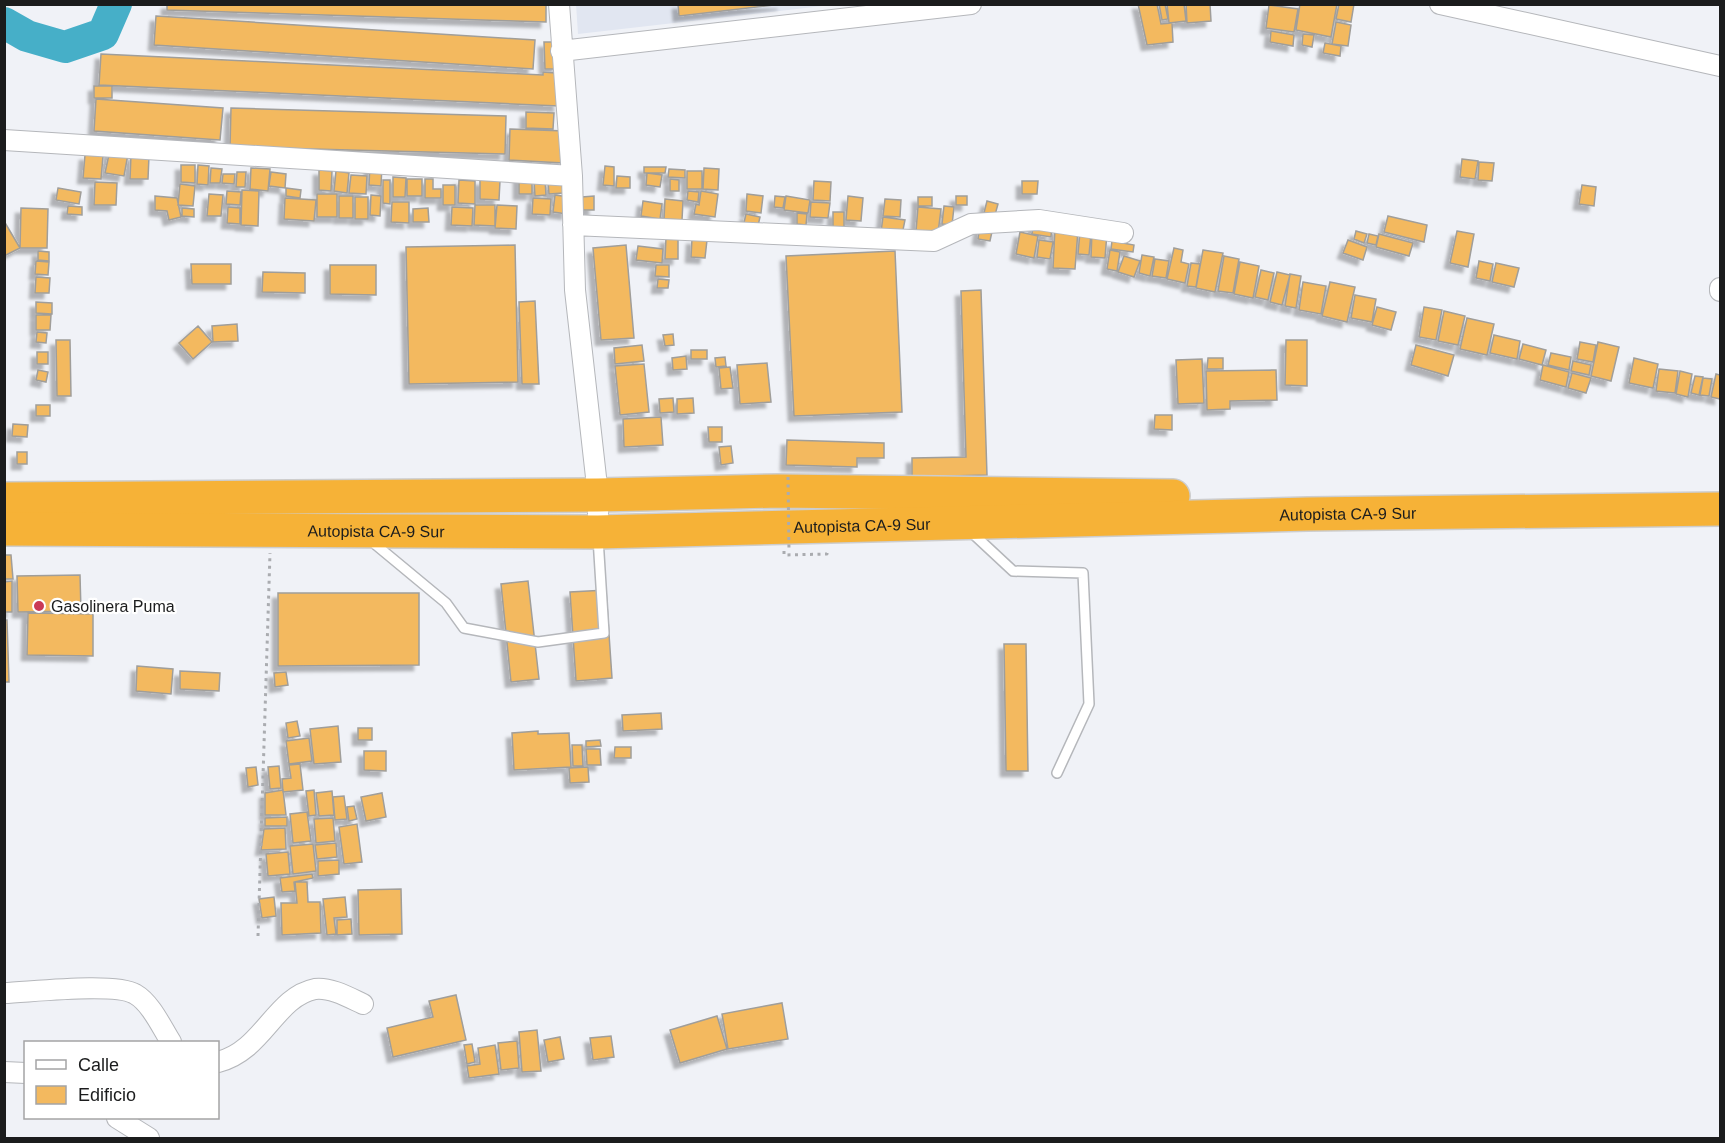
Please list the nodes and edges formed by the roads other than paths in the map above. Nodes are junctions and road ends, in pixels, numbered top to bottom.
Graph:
1 (559, 4) edge
2 (971, 4) edge
3 (1440, 4) edge
4 (561, 51) junction
5 (1720, 66) edge
6 (4, 140) edge
7 (572, 176) junction
8 (573, 225) junction
9 (1123, 233) dead end
10 (1720, 489) edge
11 (598, 495) junction
12 (4, 499) edge
13 (1720, 509) edge
14 (963, 525) junction
15 (4, 529) edge
16 (358, 531) junction
17 (598, 532) junction
18 (1057, 773) dead end
19 (4, 993) edge
20 (363, 1004) dead end
21 (170, 1041) edge
22 (219, 1062) edge
23 (4, 1072) edge
24 (24, 1073) edge
25 (119, 1119) edge
26 (148, 1138) edge

1 - 4 street
2 - 4 street
3 - 5 street
4 - 7 street
6 - 7 street
7 - 8 street
8 - 9 street
8 - 11 street
10 - 11 highway, Autopista CA-9 Sur
11 - 12 highway, Autopista CA-9 Sur
11 - 17 street
13 - 14 highway, Autopista CA-9 Sur
14 - 17 highway, Autopista CA-9 Sur
14 - 18 lane
15 - 16 highway, Autopista CA-9 Sur
16 - 17 highway, Autopista CA-9 Sur
16 - 17 lane
19 - 21 street
20 - 22 street
23 - 24 street
25 - 26 street

